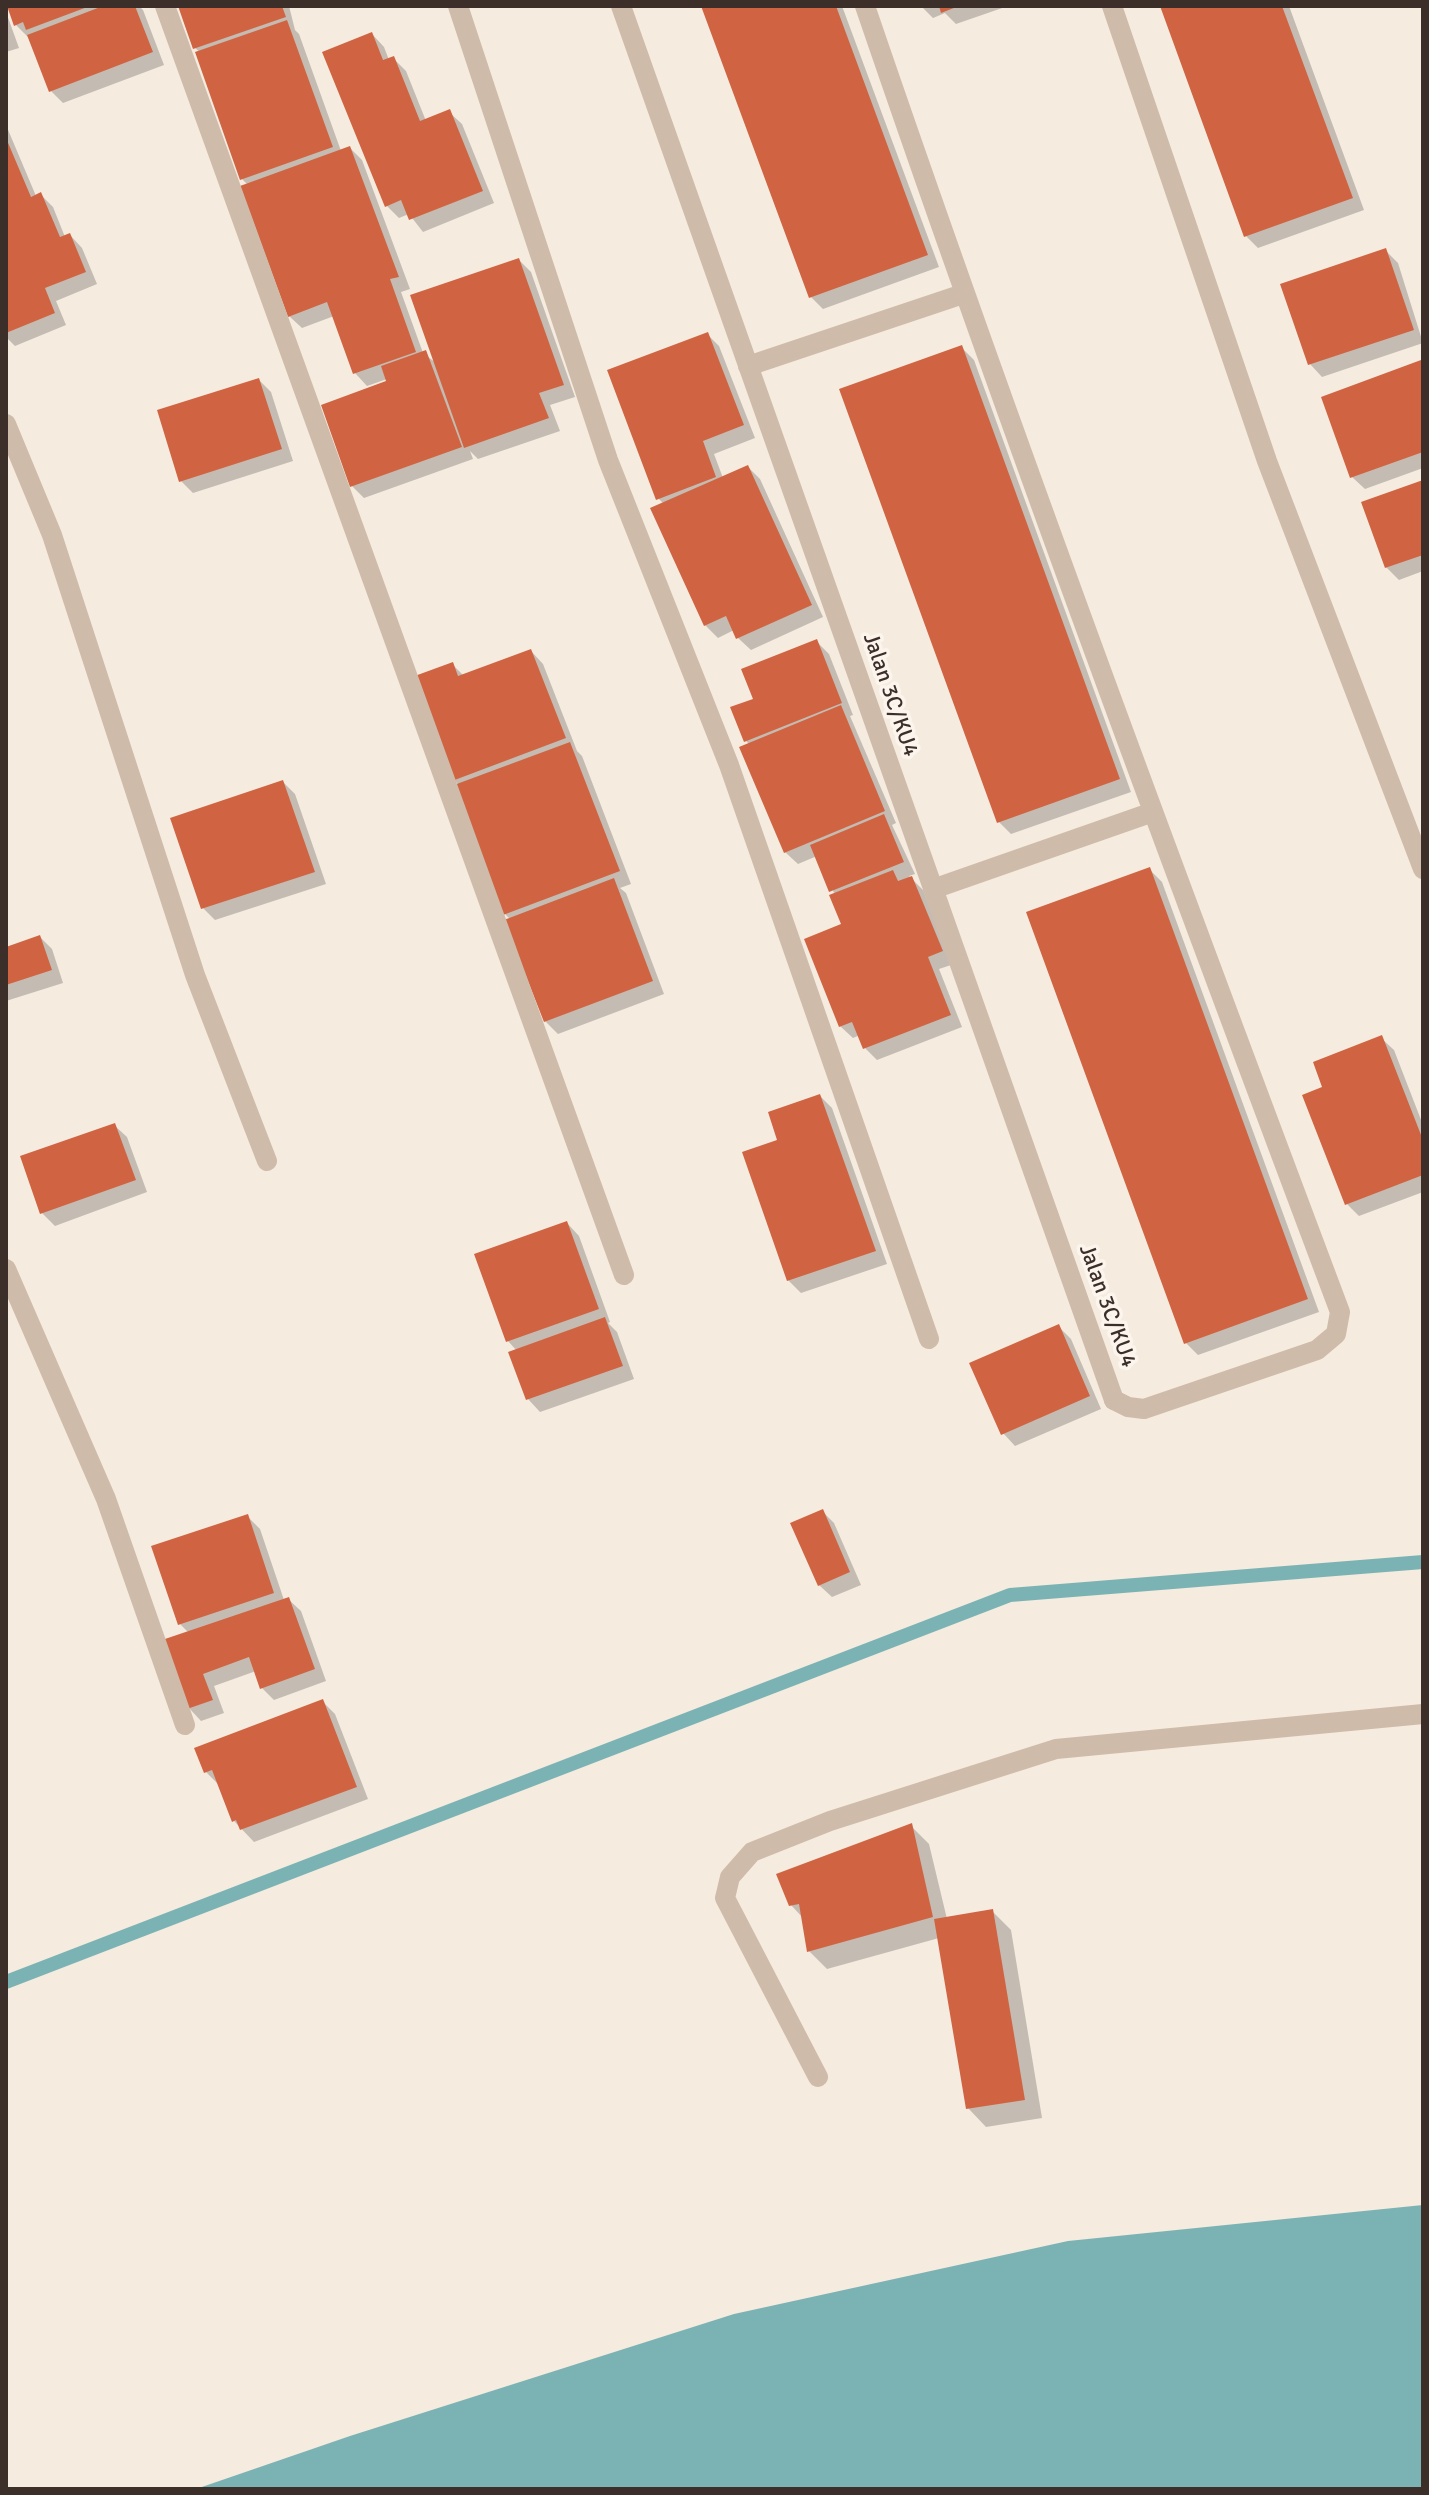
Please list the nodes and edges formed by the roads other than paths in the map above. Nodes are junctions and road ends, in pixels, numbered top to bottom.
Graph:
1 (165, 6) edge
2 (458, 6) edge
3 (621, 6) edge
4 (865, 6) edge
5 (1112, 6) edge
6 (963, 294) junction
7 (748, 366) junction
8 (6, 424) edge
9 (1153, 812) junction
10 (1423, 869) edge
11 (933, 889) junction
12 (267, 1161) dead end
13 (6, 1269) edge
14 (624, 1275) dead end
15 (929, 1339) dead end
16 (1423, 1714) edge
17 (185, 1725) dead end
18 (818, 2077) dead end

1 - 14 street
2 - 15 street
3 - 7 street, Jalan 3C/KU4
4 - 6 street
5 - 10 street
6 - 7 street
6 - 9 street
7 - 11 street, Jalan 3C/KU4
8 - 12 street
9 - 11 street
9 - 11 street, Jalan 3C/KU4
13 - 17 street
16 - 18 street

